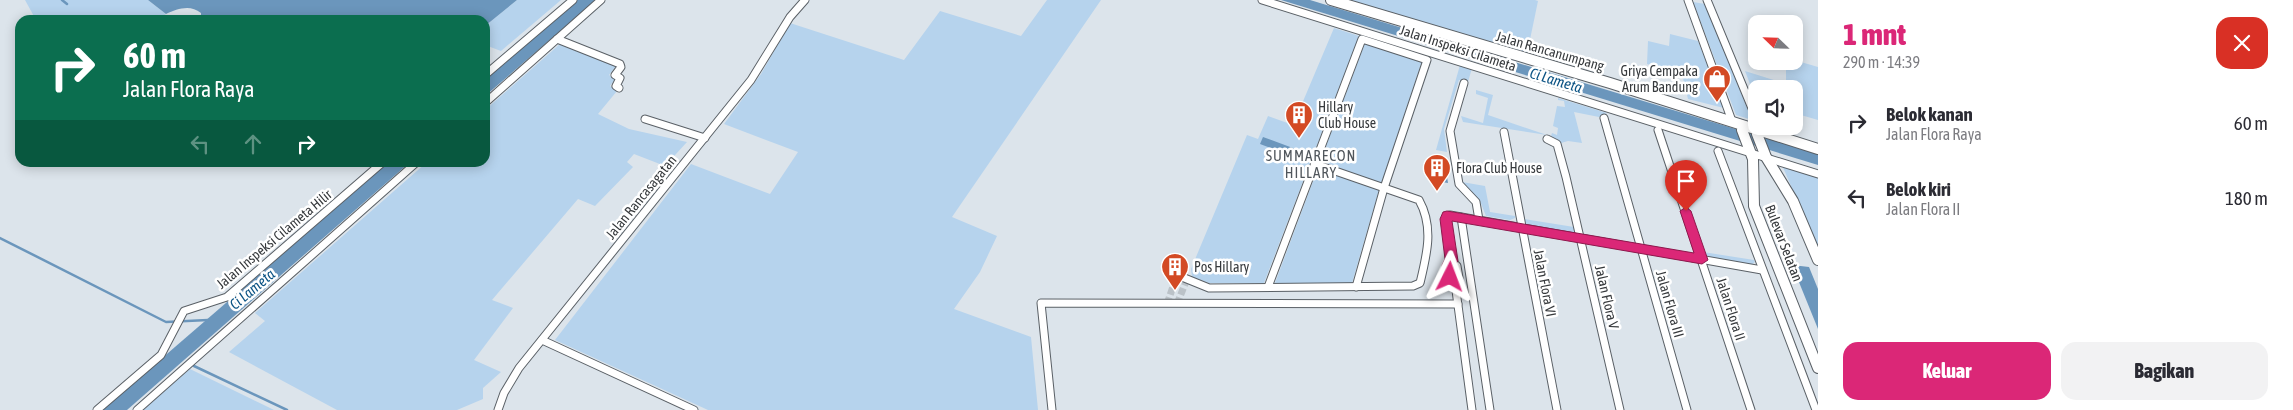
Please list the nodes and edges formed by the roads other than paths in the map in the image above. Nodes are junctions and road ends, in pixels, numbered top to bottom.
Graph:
1 (572, 0) edge
2 (601, 0) edge
3 (805, 0) edge
4 (1262, 0) edge
5 (1331, 0) edge
6 (1688, 0) edge
7 (1707, 0) edge
8 (557, 39) junction
9 (490, 71) edge
10 (1464, 83) dead end
11 (619, 88) dead end
12 (490, 98) edge
13 (1748, 99) edge
14 (1604, 118) dead end
15 (645, 119) dead end
16 (1732, 121) junction
17 (1748, 126) edge
18 (1658, 130) dead end
19 (1742, 130) dead end
20 (1504, 132) dead end
21 (1760, 135) edge
22 (1775, 135) edge
23 (705, 138) junction
24 (1547, 139) dead end
25 (1818, 149) edge
26 (1718, 151) dead end
27 (1751, 151) junction
28 (1765, 156) junction
29 (1315, 164) junction
30 (377, 167) edge
31 (412, 167) edge
32 (1818, 174) edge
33 (1384, 188) junction
34 (1461, 217) junction
35 (1479, 220) junction
36 (1522, 229) junction
37 (1582, 240) junction
38 (1642, 250) junction
39 (1702, 260) junction
40 (1818, 260) edge
41 (1452, 261) junction
42 (1762, 270) junction
43 (1177, 275) dead end
44 (1455, 283) junction
45 (1268, 287) junction
46 (1356, 287) junction
47 (1458, 304) junction
48 (542, 340) junction
49 (1818, 368) edge
50 (97, 410) edge
51 (137, 410) edge
52 (498, 410) edge
53 (694, 410) edge
54 (1052, 410) edge
55 (1472, 410) edge
56 (1490, 410) edge
57 (1557, 410) edge
58 (1620, 410) edge
59 (1687, 410) edge
60 (1751, 410) edge
61 (1816, 410) edge

1 - 9 street
2 - 8 street
3 - 23 street, Jalan Rancasagatan
4 - 27 street, Jalan Inspeksi Cilameta
5 - 16 main road, Jalan Rancanumpang
6 - 16 street
7 - 13 street
8 - 11 street
8 - 12 street
10 - 35 street
14 - 38 street, Jalan Flora III
15 - 23 street
16 - 17 main road, Jalan Rancanumpang
18 - 39 street, Jalan Flora II
19 - 27 main road, Bulevar Selatan
20 - 36 street, Jalan Flora VI
21 - 28 main road, Bulevar Selatan
22 - 25 main road, Jalan Rancanumpang
23 - 48 street, Jalan Rancasagatan
24 - 37 street, Jalan Flora V
26 - 42 street
27 - 28 street, Jalan Inspeksi Cilameta
27 - 49 main road, Bulevar Selatan
28 - 32 street, Jalan Inspeksi Cilameta
28 - 40 main road, Bulevar Selatan
29 - 33 street
29 - 33 street
29 - 45 street
30 - 50 street, Jalan Inspeksi Cilameta Hilir
31 - 51 street
33 - 46 street
33 - 46 street
34 - 35 street
34 - 41 street
34 - 56 street
35 - 36 street
36 - 37 street
36 - 57 street, Jalan Flora VI
37 - 38 street
37 - 58 street, Jalan Flora V
38 - 39 street
38 - 59 street, Jalan Flora III
39 - 42 street
39 - 60 street, Jalan Flora II
41 - 44 street
41 - 44 street
42 - 61 street
43 - 45 street
44 - 47 street
45 - 46 street
47 - 54 street
47 - 55 street
48 - 52 street, Jalan Rancasagatan
48 - 53 street

